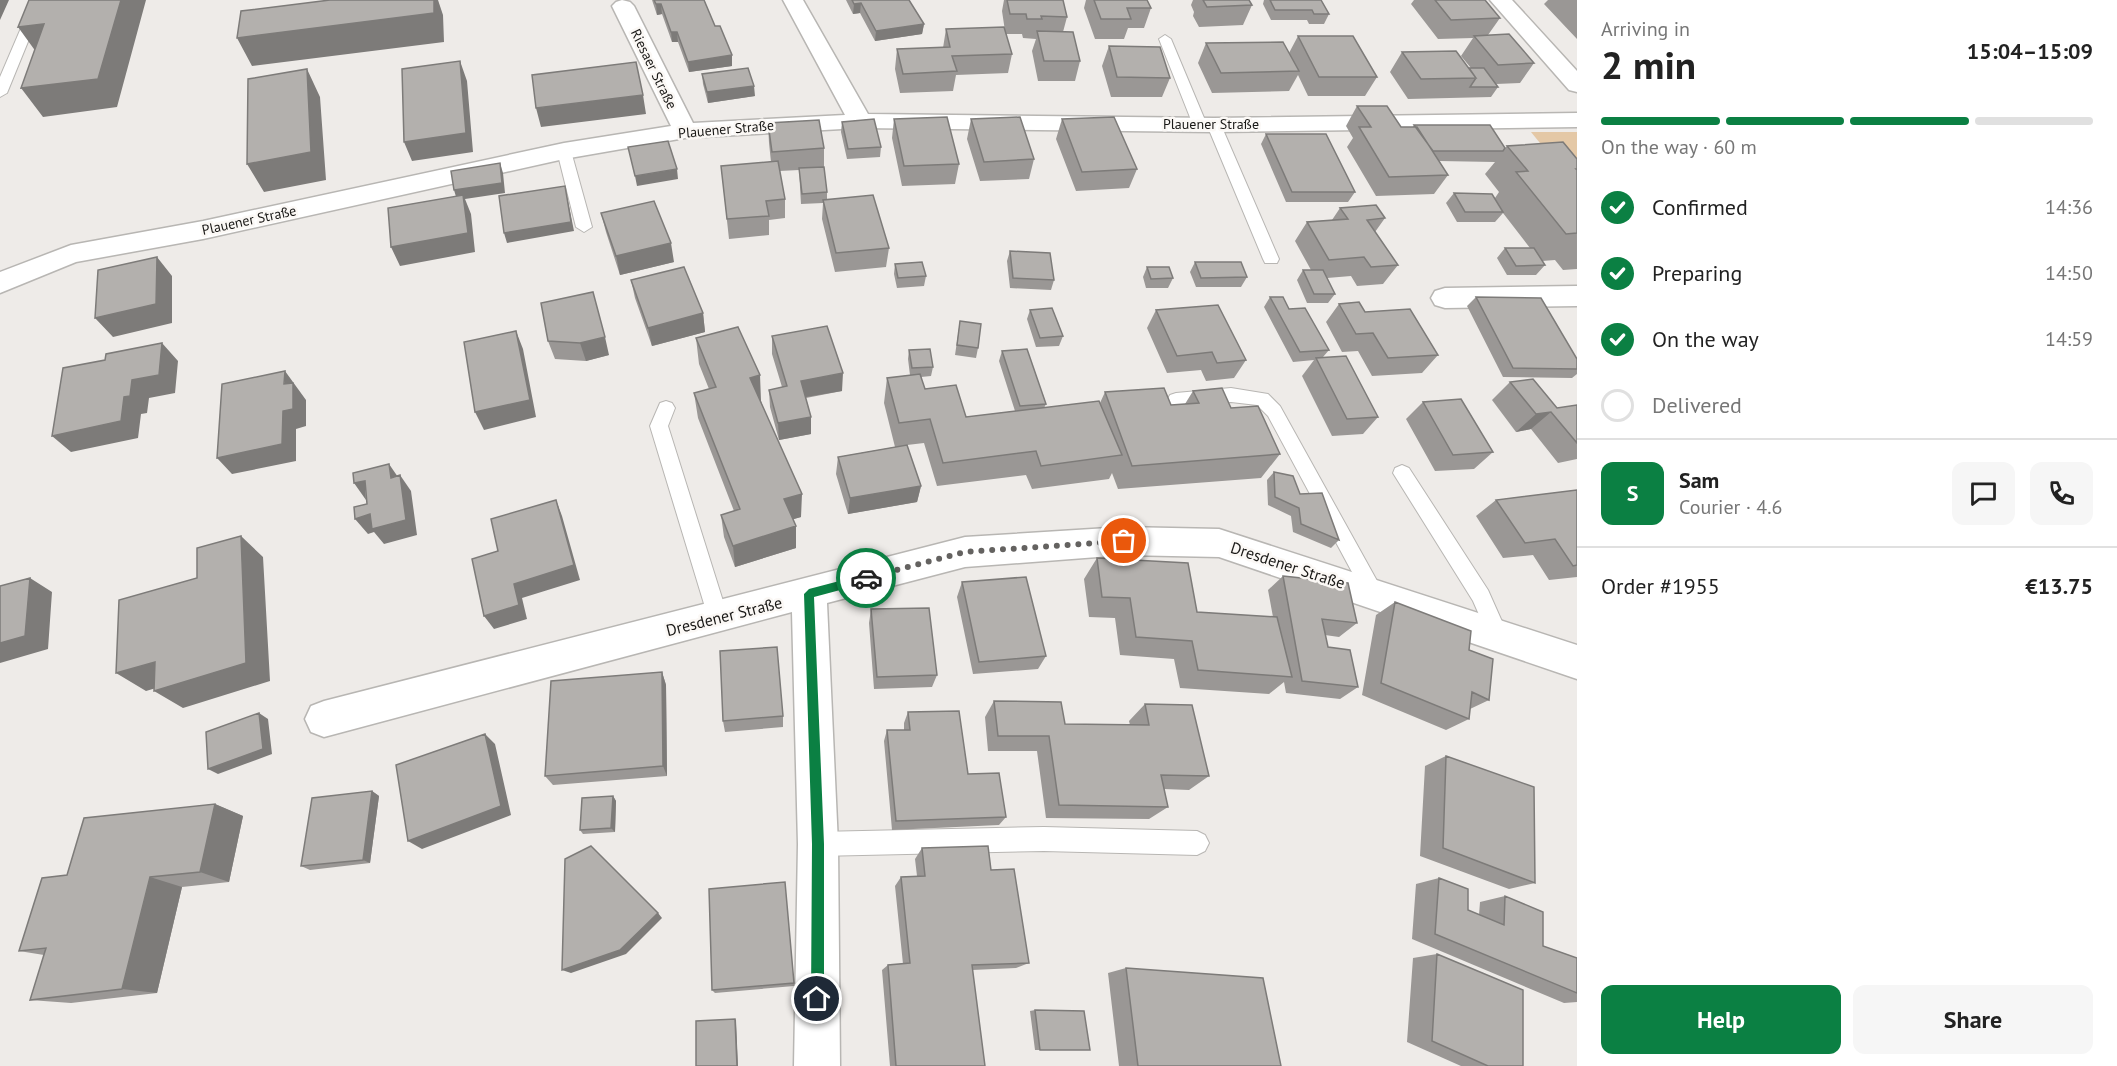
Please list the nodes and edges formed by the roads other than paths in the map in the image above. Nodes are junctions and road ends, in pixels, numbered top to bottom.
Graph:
1 (39, 0) edge
2 (793, 0) edge
3 (1500, 0) edge
4 (623, 6) dead end
5 (1165, 39) dead end
6 (1577, 85) edge
7 (0, 93) edge
8 (1577, 120) edge
9 (860, 121) junction
10 (1508, 121) junction
11 (1207, 125) junction
12 (685, 131) junction
13 (1528, 148) edge
14 (564, 151) junction
15 (584, 227) dead end
16 (1272, 259) dead end
17 (0, 283) edge
18 (1577, 296) edge
19 (1445, 298) dead end
20 (1176, 400) dead end
21 (666, 408) dead end
22 (1402, 473) dead end
23 (809, 594) junction
24 (1374, 594) junction
25 (718, 617) junction
26 (1498, 635) junction
27 (1577, 662) edge
28 (324, 719) dead end
29 (1197, 843) dead end
30 (818, 844) junction
31 (817, 1066) edge

1 - 7 lane
2 - 9 street
3 - 6 street
4 - 12 street, Riesaer Straße
5 - 11 lane
8 - 10 street, Plauener Straße
9 - 11 street, Plauener Straße
9 - 12 street, Plauener Straße
10 - 11 street, Plauener Straße
10 - 13 street
11 - 16 lane
12 - 14 street, Plauener Straße
14 - 15 lane
14 - 17 street, Plauener Straße
18 - 19 street
20 - 24 lane
21 - 25 lane
22 - 26 lane
23 - 24 street, Dresdener Straße
23 - 25 street, Dresdener Straße
23 - 30 street
24 - 26 street, Dresdener Straße
25 - 28 street, Dresdener Straße
26 - 27 street, Dresdener Straße
29 - 30 lane
30 - 31 street

